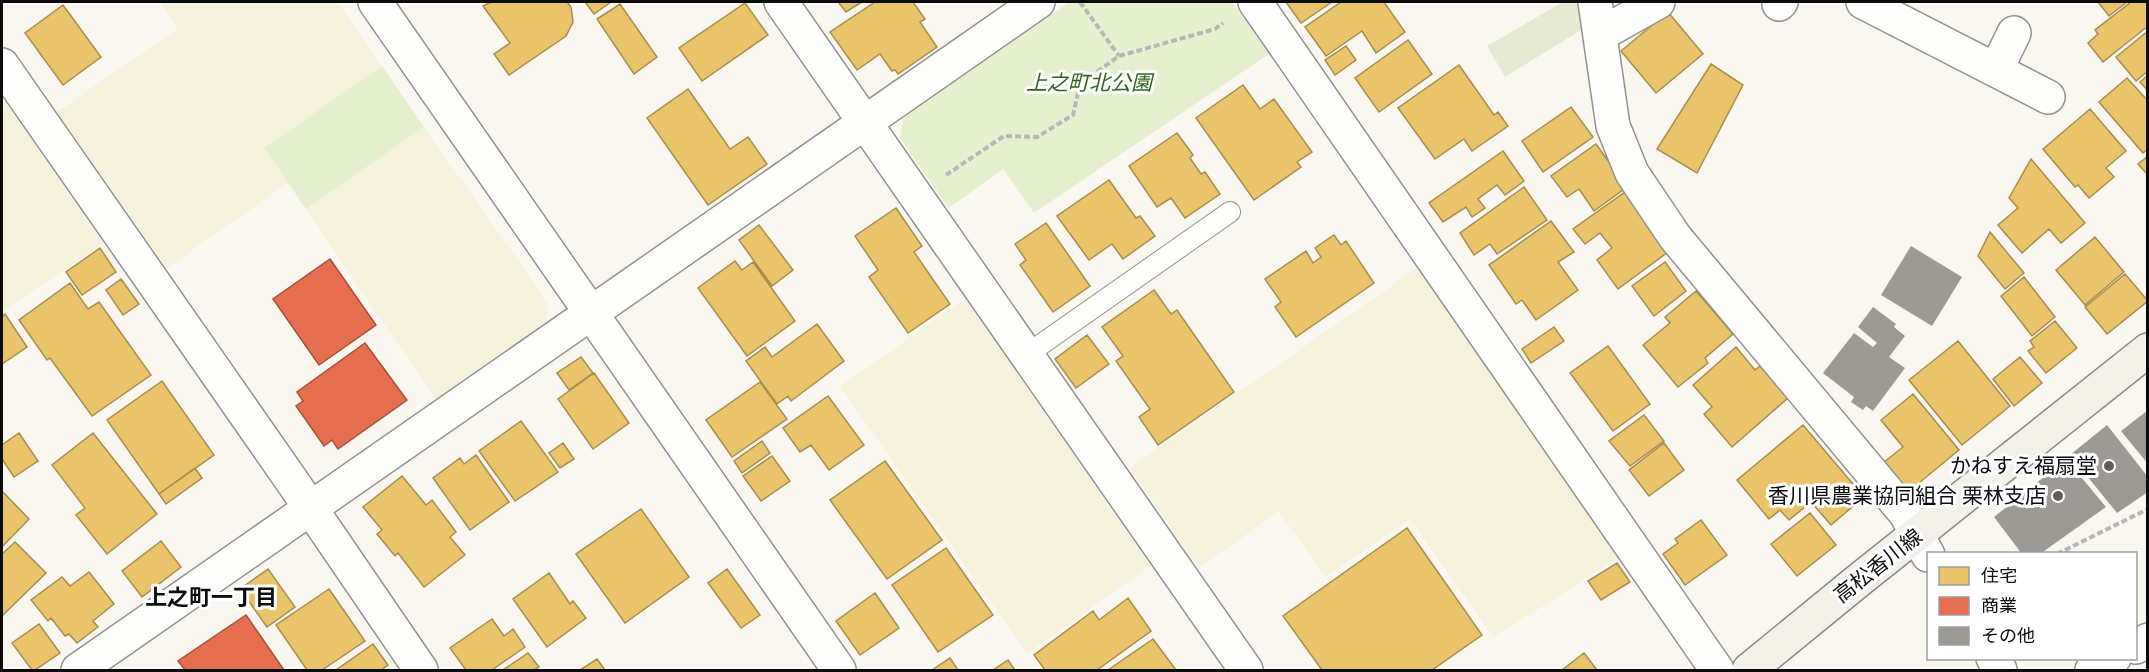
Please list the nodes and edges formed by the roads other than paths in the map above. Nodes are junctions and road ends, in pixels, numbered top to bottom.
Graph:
1 (375, 2) edge
2 (781, 2) edge
3 (1038, 2) edge
4 (1595, 2) edge
5 (1658, 2) edge
6 (1863, 2) edge
7 (1242, 9) edge
8 (2014, 33) dead end
9 (1601, 34) junction
10 (2, 65) edge
11 (1996, 70) junction
12 (2048, 97) dead end
13 (865, 123) junction
14 (1230, 212) dead end
15 (590, 314) junction
16 (2148, 350) edge
17 (1026, 355) junction
18 (310, 509) junction
19 (1923, 545) edge
20 (2110, 660) edge
21 (78, 670) edge
22 (421, 670) edge
23 (839, 670) edge
24 (1246, 670) edge
25 (1717, 670) edge
26 (1749, 670) edge
27 (2092, 670) edge

1 - 15 street
2 - 13 street
3 - 13 street
4 - 9 street
5 - 9 street
6 - 11 street
7 - 25 street
8 - 11 street
9 - 19 street
10 - 18 street
11 - 12 street
13 - 15 street
13 - 17 street
14 - 17 lane
15 - 18 street
15 - 23 street
16 - 19 main road, 高松香川線
17 - 24 street
18 - 21 street
18 - 22 street
19 - 26 main road, 高松香川線
20 - 27 street

